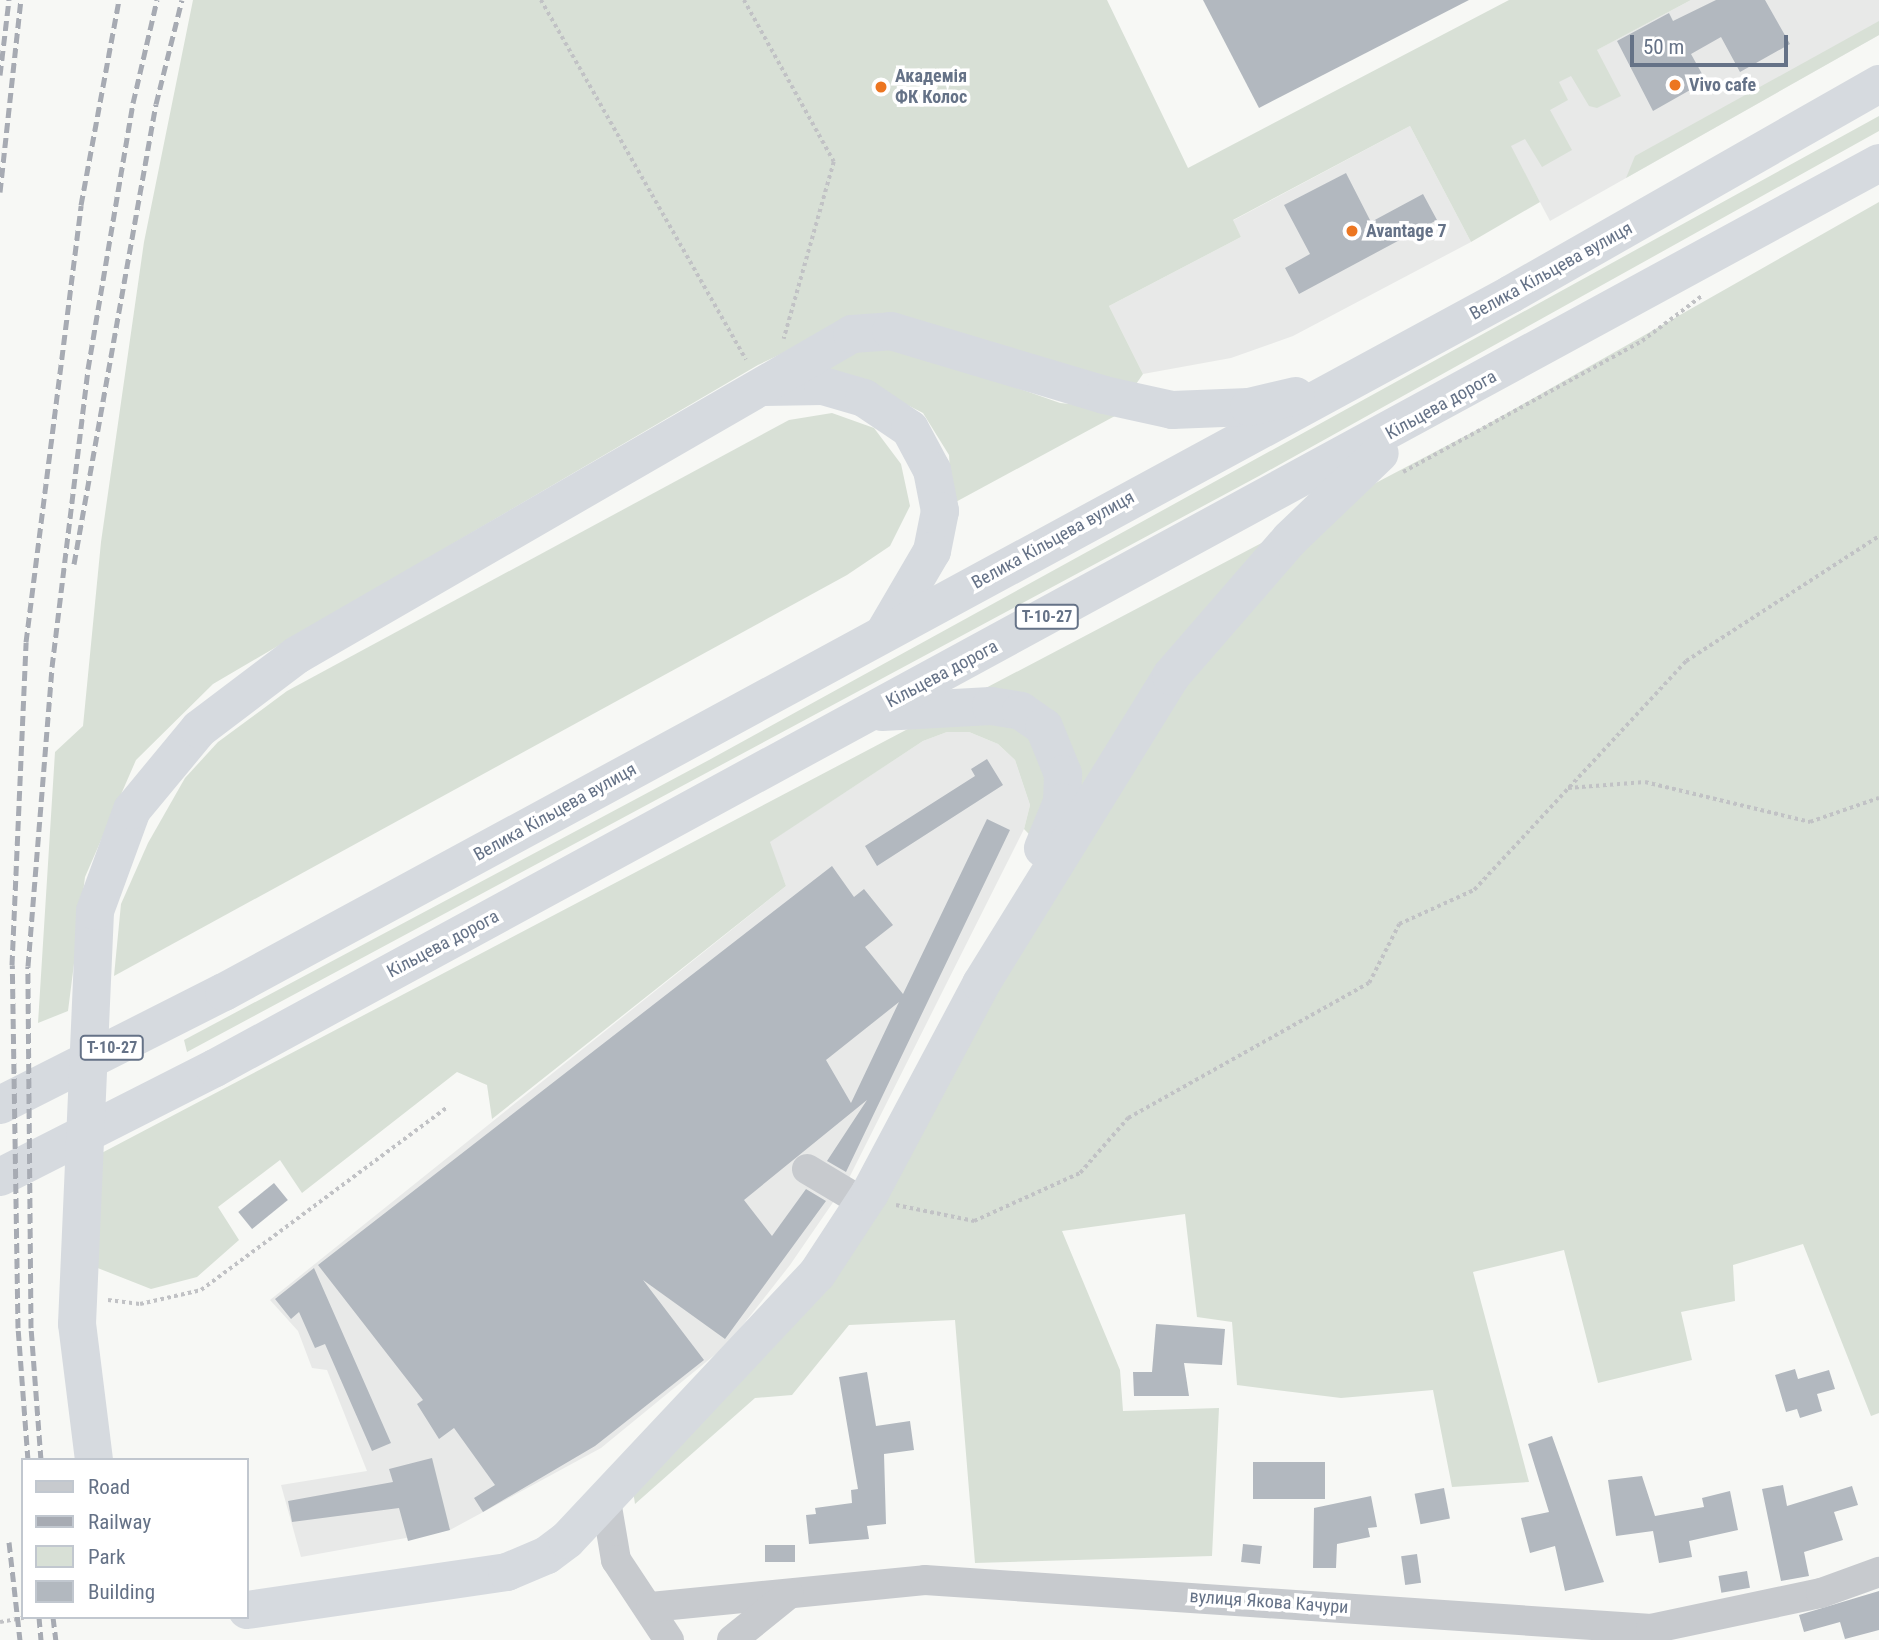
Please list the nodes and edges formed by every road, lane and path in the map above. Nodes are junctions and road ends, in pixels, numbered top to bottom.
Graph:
1 (541, 0) edge
2 (744, 0) edge
3 (1879, 84) edge
4 (1879, 163) edge
5 (1712, 290) dead end
6 (765, 384) junction
7 (1342, 386) junction
8 (1415, 419) junction
9 (1392, 480) dead end
10 (1879, 536) edge
11 (884, 633) junction
12 (870, 712) junction
13 (1568, 788) junction
14 (1879, 798) edge
15 (981, 984) junction
16 (0, 1105) edge
17 (446, 1108) dead end
18 (807, 1169) dead end
19 (0, 1177) edge
20 (867, 1198) junction
21 (78, 1297) junction
22 (94, 1458) edge
23 (605, 1495) junction
24 (1879, 1572) edge
25 (790, 1594) junction
26 (651, 1607) junction
27 (248, 1610) edge
28 (21, 1618) edge
29 (0, 1622) edge
30 (1651, 1635) edge
31 (669, 1640) edge
32 (732, 1640) edge

1 - 6 path
2 - 6 path
3 - 7 highway, Велика Кільцева вулиця / Т-10-27
4 - 8 highway, Кільцева дорога / Т-10-27
5 - 9 path
6 - 7 highway
6 - 11 highway
6 - 21 highway
7 - 11 highway, Велика Кільцева вулиця / Т-10-27
8 - 12 highway, Кільцева дорога / Т-10-27
8 - 15 highway
10 - 13 path
11 - 16 highway, Велика Кільцева вулиця / Т-10-27
12 - 15 highway
12 - 19 highway, Кільцева дорога / Т-10-27
13 - 14 path
13 - 20 path
15 - 20 highway
17 - 21 path
18 - 20 street
20 - 23 highway
21 - 22 highway
23 - 26 street
23 - 27 highway
24 - 30 street, вулиця Якова Качури
25 - 26 street, вулиця Якова Качури
25 - 30 street, вулиця Якова Качури
25 - 32 street
26 - 31 street
28 - 29 path

